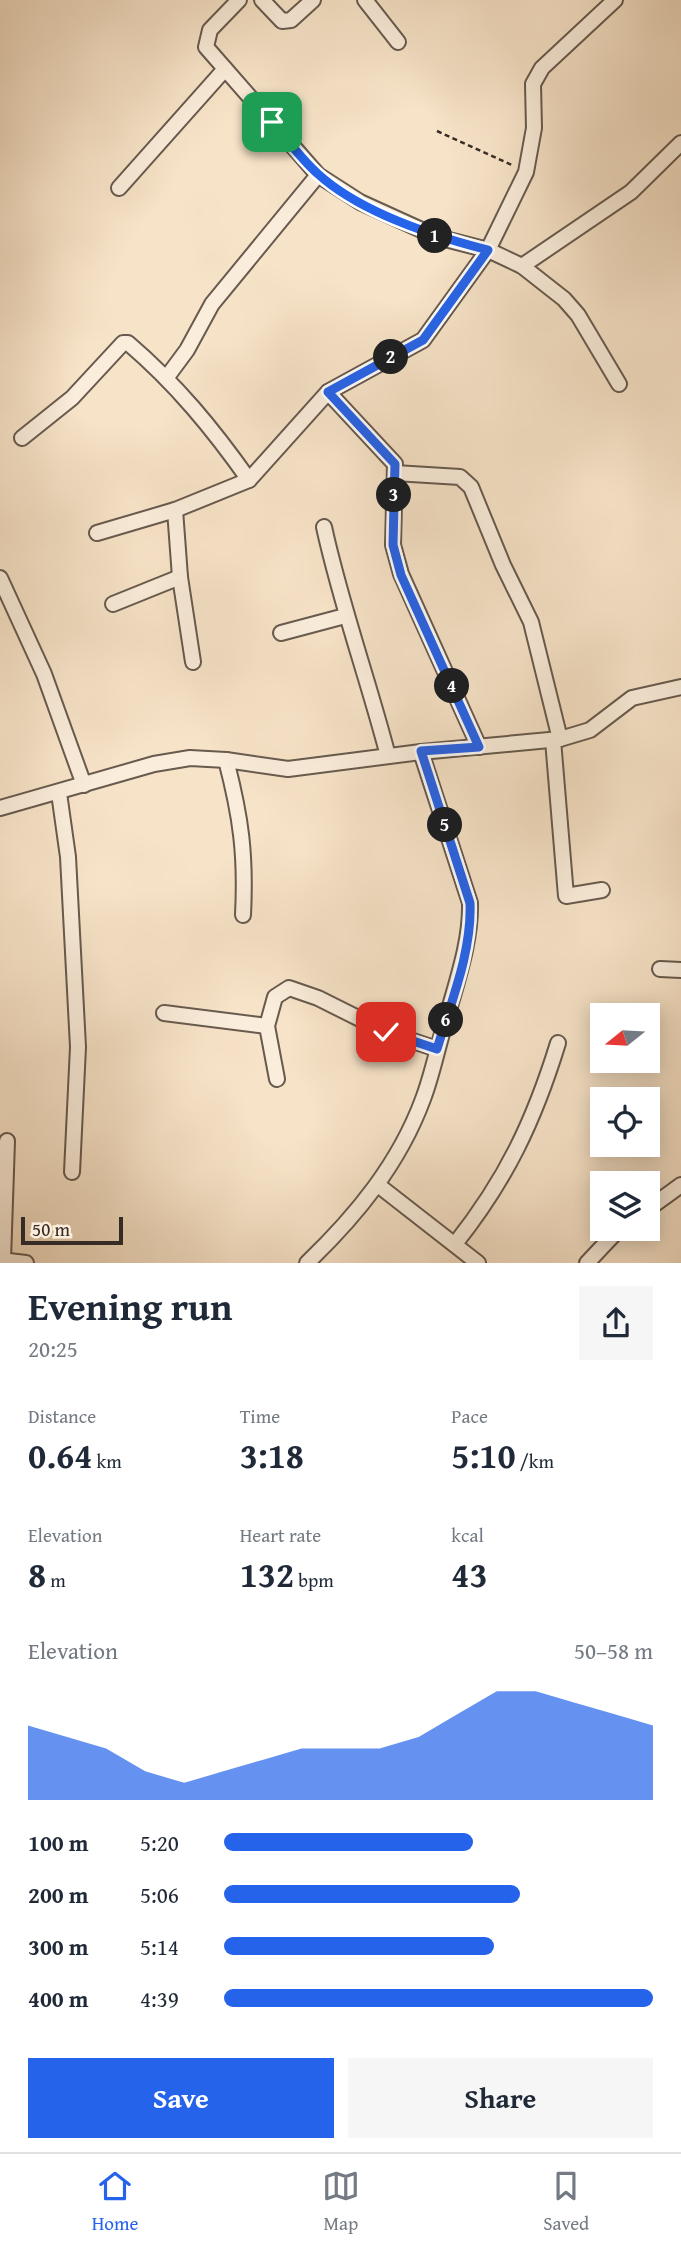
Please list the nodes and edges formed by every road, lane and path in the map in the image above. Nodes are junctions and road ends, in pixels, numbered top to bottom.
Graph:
1 (239, 0) edge
2 (262, 0) edge
3 (313, 0) edge
4 (365, 0) edge
5 (615, 0) edge
6 (398, 42) dead end
7 (225, 69) junction
8 (437, 131) dead end
9 (681, 143) edge
10 (526, 172) junction
11 (318, 175) junction
12 (118, 188) dead end
13 (488, 250) junction
14 (522, 266) junction
15 (167, 377) junction
16 (619, 384) dead end
17 (328, 392) junction
18 (22, 438) dead end
19 (395, 473) junction
20 (249, 480) junction
21 (175, 510) junction
22 (324, 527) dead end
23 (97, 533) dead end
24 (0, 578) edge
25 (180, 578) junction
26 (113, 604) dead end
27 (345, 616) junction
28 (281, 633) dead end
29 (193, 662) dead end
30 (681, 687) edge
31 (556, 740) junction
32 (479, 747) junction
33 (421, 751) junction
34 (388, 756) junction
35 (226, 760) junction
36 (84, 785) junction
37 (59, 793) junction
38 (0, 808) edge
39 (602, 890) dead end
40 (243, 915) dead end
41 (660, 969) dead end
42 (681, 970) edge
43 (164, 1013) dead end
44 (267, 1026) junction
45 (558, 1044) dead end
46 (437, 1049) junction
47 (276, 1079) dead end
48 (7, 1141) dead end
49 (72, 1172) dead end
50 (378, 1185) junction
51 (681, 1185) edge
52 (660, 1200) edge
53 (608, 1241) edge
54 (455, 1244) junction
55 (1, 1260) edge
56 (26, 1263) edge
57 (307, 1263) edge
58 (478, 1263) edge
59 (587, 1263) edge

1 - 7 street
2 - 3 street
4 - 6 street
5 - 10 street
7 - 11 street
7 - 12 street
8 - 10 path
9 - 14 street
10 - 13 street
11 - 13 street
11 - 15 street
13 - 14 street
13 - 17 street
14 - 16 street
15 - 18 street
15 - 20 street
17 - 19 street
17 - 20 street
19 - 31 street
19 - 32 street
20 - 21 street
21 - 23 street
21 - 25 street
22 - 27 street
24 - 36 street
25 - 26 street
25 - 29 street
27 - 28 street
27 - 34 street
30 - 31 street
31 - 32 street
31 - 39 street
32 - 33 street
33 - 34 street
33 - 46 street
34 - 35 street
35 - 36 street
35 - 40 street
36 - 37 street
37 - 38 street
37 - 49 street
41 - 42 street
43 - 44 street
44 - 46 street
44 - 47 street
45 - 54 street
46 - 50 street
48 - 55 street
50 - 54 street
50 - 57 street
51 - 52 street
53 - 59 street
54 - 58 street
55 - 56 street

